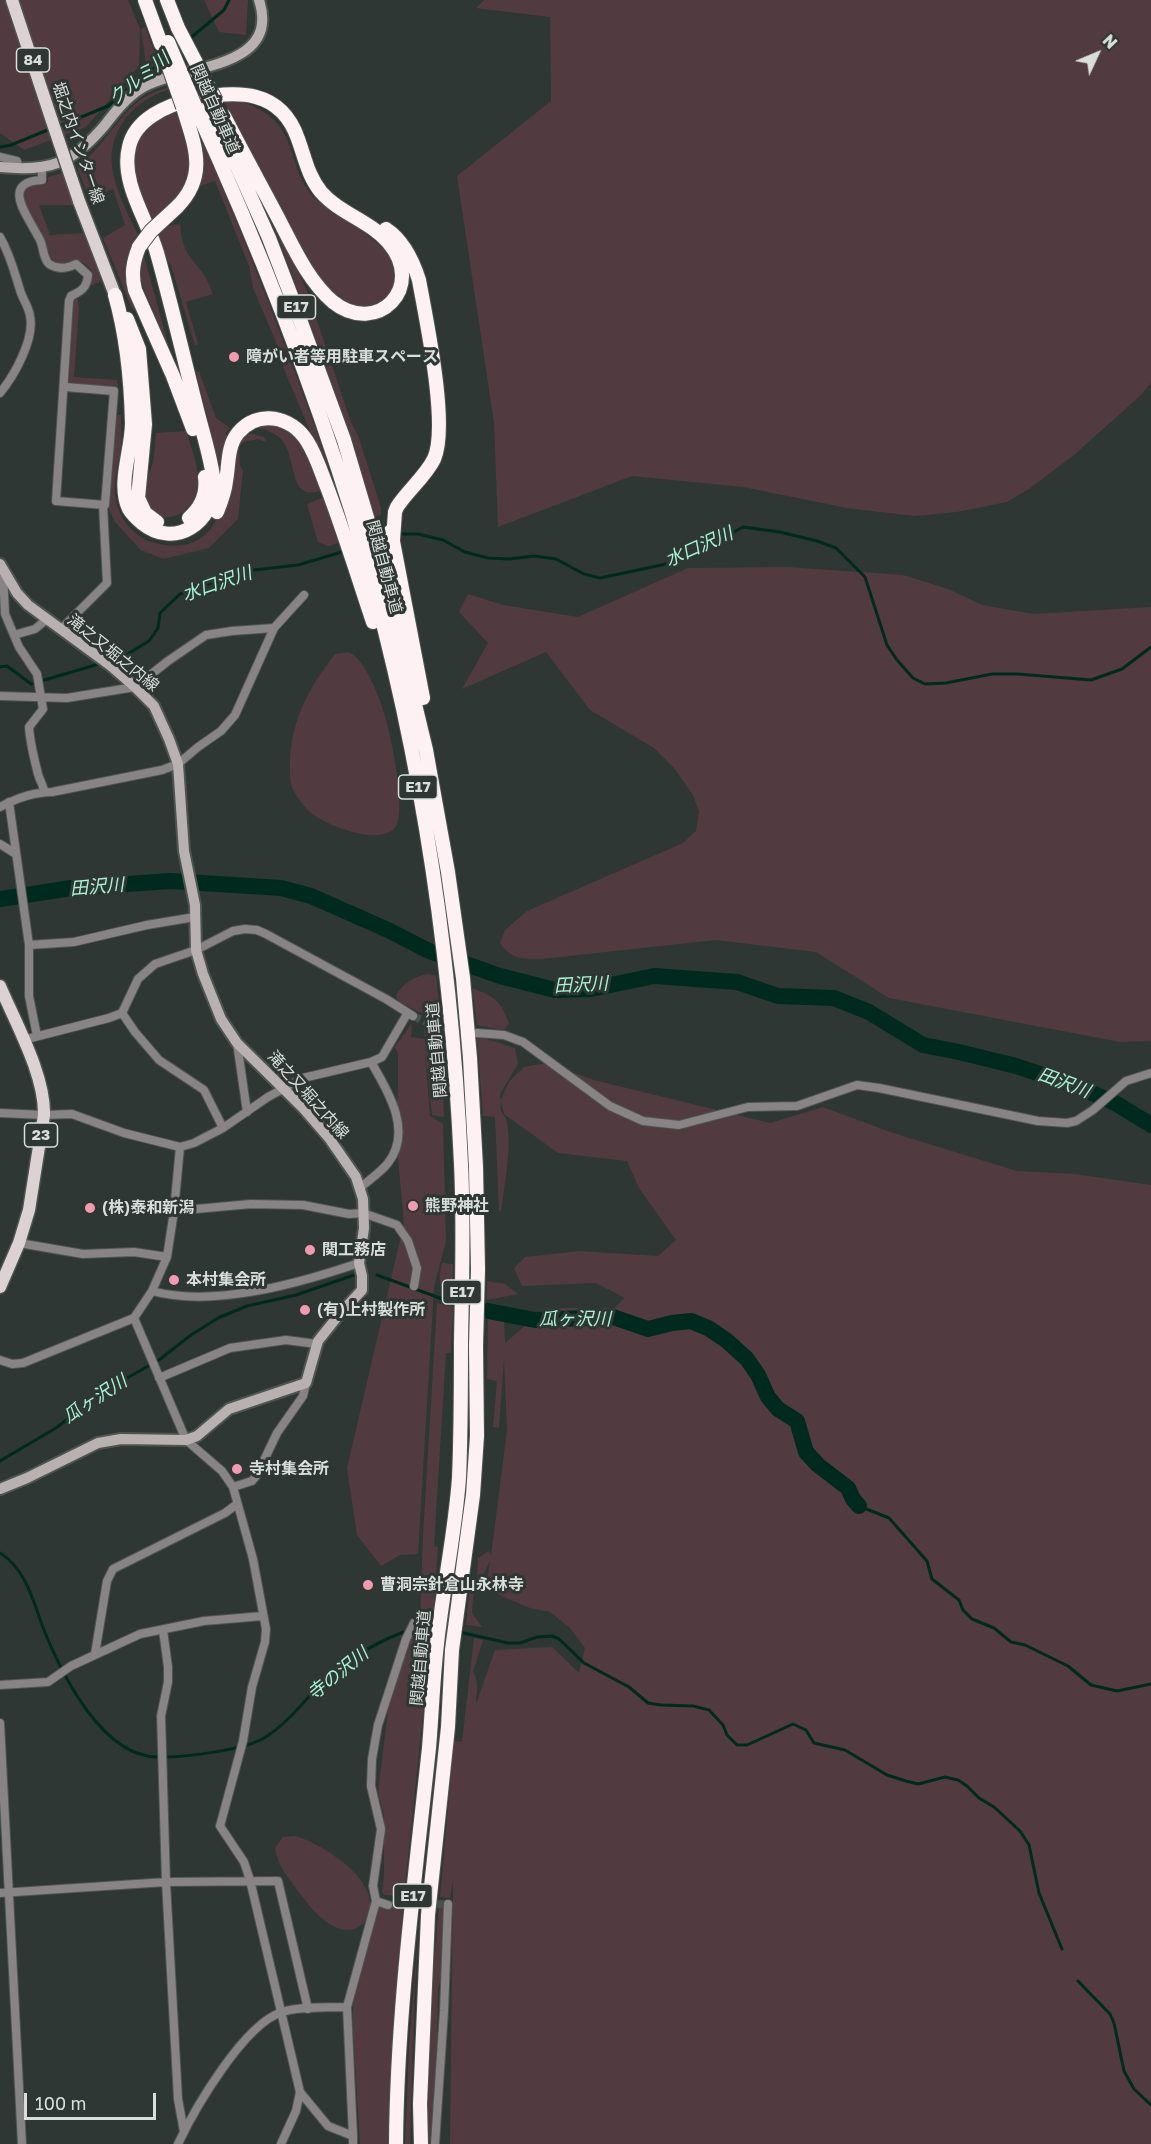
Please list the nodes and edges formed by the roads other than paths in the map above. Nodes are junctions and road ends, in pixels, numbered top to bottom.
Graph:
1 (12, 0) edge
2 (147, 0) edge
3 (168, 0) edge
4 (259, 0) edge
5 (201, 104) junction
6 (0, 157) edge
7 (0, 167) edge
8 (42, 168) junction
9 (19, 169) junction
10 (0, 237) edge
11 (115, 296) junction
12 (65, 387) junction
13 (0, 393) edge
14 (195, 433) junction
15 (103, 505) junction
16 (130, 511) junction
17 (354, 520) junction
18 (2, 569) edge
19 (304, 595) dead end
20 (47, 619) junction
21 (274, 628) junction
22 (61, 629) junction
23 (14, 635) junction
24 (135, 687) junction
25 (0, 696) edge
26 (42, 698) junction
27 (426, 750) junction
28 (178, 764) junction
29 (44, 792) junction
30 (9, 802) junction
31 (0, 807) edge
32 (0, 844) edge
33 (16, 854) junction
34 (195, 917) junction
35 (29, 945) junction
36 (196, 950) junction
37 (0, 986) edge
38 (122, 1013) junction
39 (477, 1033) tunnel mouth
40 (37, 1036) junction
41 (23, 1040) junction
42 (237, 1043) junction
43 (371, 1062) junction
44 (1151, 1073) edge
45 (284, 1089) junction
46 (247, 1112) junction
47 (0, 1113) edge
48 (44, 1115) junction
49 (223, 1128) junction
50 (180, 1147) junction
51 (360, 1188) junction
52 (174, 1211) junction
53 (363, 1213) junction
54 (19, 1243) junction
55 (166, 1257) junction
56 (359, 1263) junction
57 (414, 1286) dead end
58 (0, 1287) edge
59 (152, 1291) junction
60 (134, 1318) junction
61 (317, 1344) junction
62 (0, 1360) edge
63 (159, 1378) junction
64 (306, 1383) junction
65 (186, 1440) junction
66 (233, 1486) junction
67 (0, 1489) edge
68 (237, 1504) junction
69 (263, 1616) junction
70 (414, 1624) dead end
71 (163, 1630) junction
72 (94, 1654) junction
73 (0, 1685) edge
74 (0, 1723) edge
75 (250, 1880) junction
76 (166, 1882) junction
77 (4, 1893) edge
78 (376, 1901) junction
79 (447, 1904) dead end
80 (388, 1905) tunnel mouth
81 (347, 2007) junction
82 (308, 2009) junction
83 (281, 2012) junction
84 (300, 2092) junction
85 (184, 2132) junction
86 (353, 2140) edge
87 (22, 2144) edge
88 (178, 2144) edge
89 (280, 2144) edge
90 (396, 2144) edge
91 (421, 2144) edge
92 (435, 2144) edge

1 - 11 main road, 堀之内インター線 / 84, bridge
2 - 5 highway, bridge
3 - 5 highway, 関越自動車道 / E17, bridge
4 - 8 main road
5 - 14 highway, bridge
5 - 16 highway
5 - 17 highway, 関越自動車道 / E17
6 - 9 street
7 - 9 main road
8 - 9 main road
8 - 12 street
10 - 13 street
11 - 14 highway
11 - 16 highway
12 - 15 street
12 - 15 street
14 - 27 highway
15 - 22 street
16 - 17 highway
17 - 27 highway, 関越自動車道 / E17
17 - 90 highway, 関越自動車道 / E17
18 - 20 main road, 滝之又堀之内線
18 - 23 street
19 - 21 street
20 - 22 main road, 滝之又堀之内線
20 - 23 street
21 - 24 street
21 - 28 street
22 - 24 main road, 滝之又堀之内線
23 - 26 street
24 - 26 street
24 - 28 main road, 滝之又堀之内線
25 - 26 street
26 - 29 street
27 - 91 highway, 関越自動車道 / E17
28 - 29 street
28 - 34 main road, 滝之又堀之内線
29 - 30 street
30 - 31 street
30 - 33 street
32 - 33 street
33 - 35 street
34 - 35 street
34 - 36 main road, 滝之又堀之内線
35 - 40 street
36 - 38 street
36 - 42 main road, 滝之又堀之内線
36 - 43 street
37 - 41 main road, 23
38 - 40 street
38 - 49 street
39 - 44 street
40 - 41 street
41 - 48 main road, 23
42 - 45 main road, 滝之又堀之内線
42 - 46 street
43 - 45 street
43 - 51 street
45 - 46 street
45 - 51 main road, 滝之又堀之内線
46 - 49 street
47 - 48 street
48 - 50 street
48 - 54 main road, 23
49 - 50 street
50 - 52 street
51 - 53 main road, 滝之又堀之内線
52 - 53 street
52 - 55 street
53 - 56 main road, 滝之又堀之内線
53 - 57 street
54 - 55 street
54 - 58 main road, 23
55 - 59 street
56 - 59 street
56 - 61 main road, 滝之又堀之内線
59 - 60 street
60 - 62 street
60 - 63 street
61 - 63 street
61 - 64 main road, 滝之又堀之内線
63 - 65 street
64 - 65 main road
64 - 66 street
65 - 66 street
65 - 67 main road
66 - 68 street
68 - 69 street
68 - 72 street
69 - 71 street
69 - 75 street
70 - 78 street
71 - 72 street
71 - 76 street
72 - 73 street
74 - 77 street
75 - 76 street
75 - 82 street
75 - 83 street
76 - 77 street
76 - 85 street
77 - 87 street
78 - 80 street
78 - 81 street
79 - 92 street
81 - 82 street
81 - 86 street
82 - 83 street
83 - 84 street
83 - 85 street
84 - 86 street
84 - 89 street
85 - 88 street

